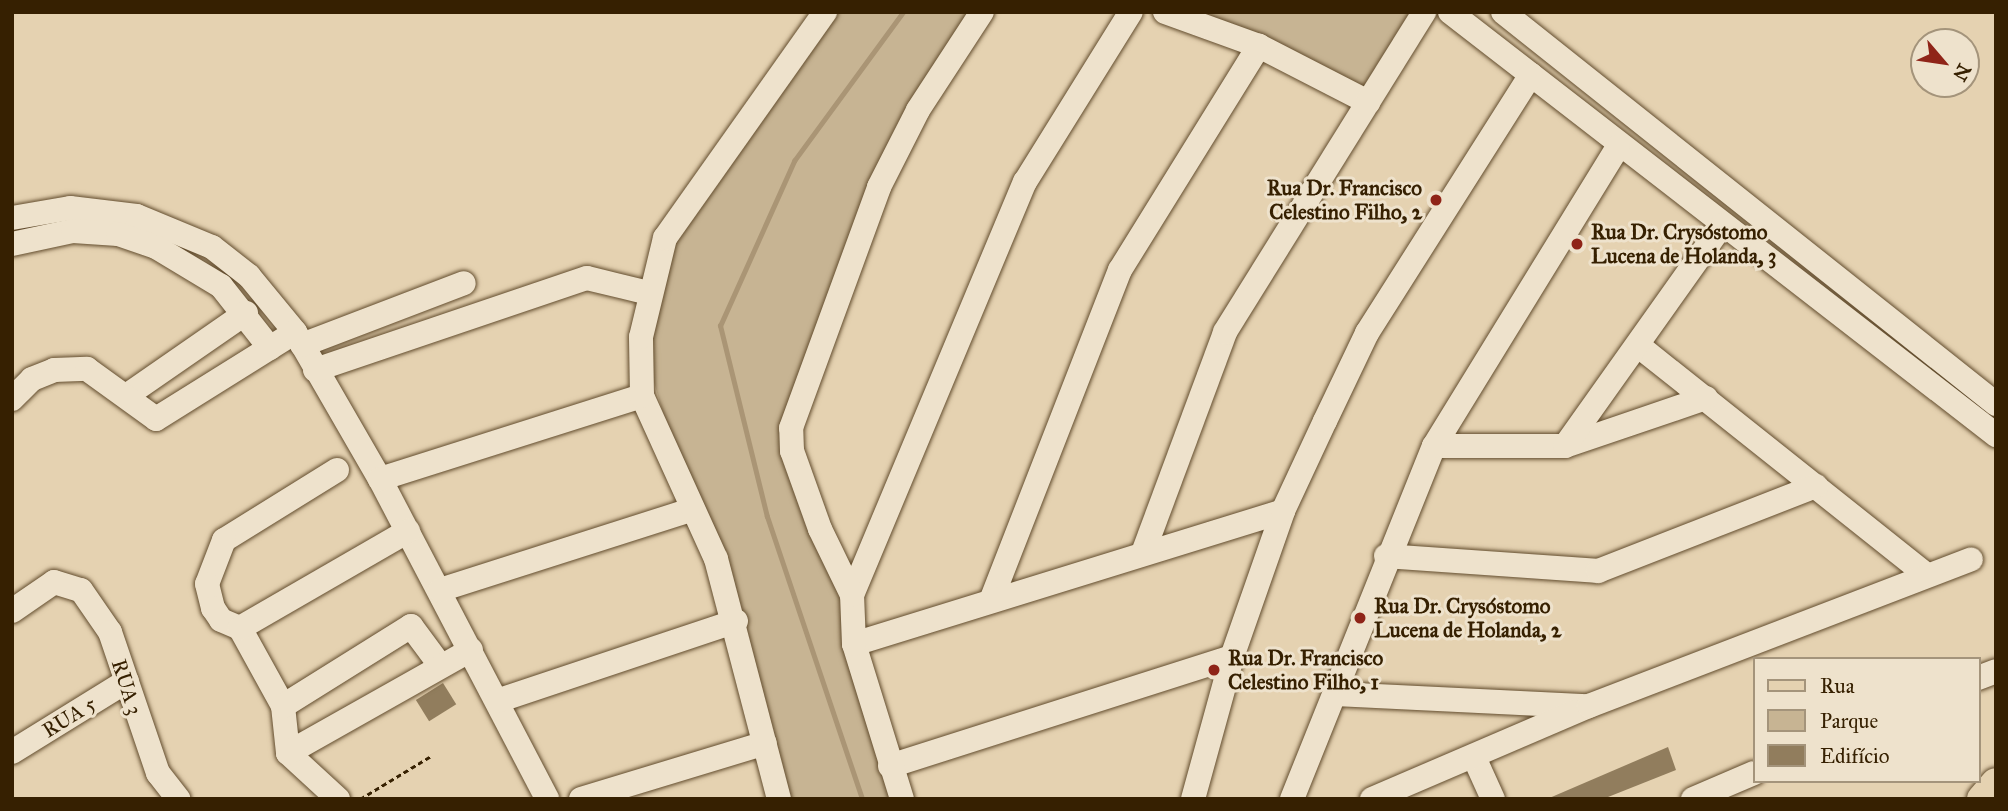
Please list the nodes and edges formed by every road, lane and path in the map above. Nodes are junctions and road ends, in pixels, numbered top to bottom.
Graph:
1 (825, 12) edge
2 (982, 12) edge
3 (1131, 12) edge
4 (1166, 12) edge
5 (1424, 12) edge
6 (1450, 12) edge
7 (1503, 12) edge
8 (1259, 46) junction
9 (1531, 75) junction
10 (1368, 102) junction
11 (1618, 147) junction
12 (17, 212) edge
13 (1722, 225) junction
14 (12, 244) edge
15 (464, 284) dead end
16 (649, 293) junction
17 (246, 313) junction
18 (298, 339) junction
19 (1640, 346) junction
20 (270, 348) junction
21 (315, 370) junction
22 (126, 396) junction
23 (642, 396) junction
24 (1706, 398) junction
25 (12, 399) edge
26 (1996, 404) edge
27 (1996, 435) edge
28 (1434, 446) junction
29 (1565, 446) junction
30 (337, 470) dead end
31 (380, 479) junction
32 (1816, 486) junction
33 (691, 510) junction
34 (1283, 511) junction
35 (408, 531) junction
36 (1143, 553) junction
37 (1386, 556) junction
38 (1971, 559) dead end
39 (1925, 574) junction
40 (440, 590) junction
41 (852, 595) junction
42 (992, 598) junction
43 (12, 611) edge
44 (736, 621) junction
45 (240, 628) junction
46 (854, 643) junction
47 (471, 650) junction
48 (1231, 657) junction
49 (440, 665) junction
50 (127, 681) junction
51 (1337, 694) junction
52 (497, 701) junction
53 (283, 706) junction
54 (1590, 706) junction
55 (765, 743) junction
56 (12, 752) edge
57 (288, 753) junction
58 (431, 757) dead end
59 (1475, 757) junction
60 (890, 766) junction
61 (1752, 774) edge
62 (1996, 783) edge
63 (178, 799) edge
64 (338, 799) edge
65 (360, 799) edge
66 (547, 799) edge
67 (581, 799) edge
68 (779, 799) edge
69 (902, 799) edge
70 (1193, 799) edge
71 (1292, 799) edge
72 (1372, 799) edge
73 (1493, 799) edge
74 (1693, 799) edge
75 (1982, 799) edge

1 - 16 street
2 - 41 street
3 - 41 street
4 - 8 street
5 - 10 street
6 - 9 street
7 - 26 street
8 - 10 street
8 - 42 street
9 - 11 street
9 - 34 street
10 - 36 street
11 - 13 street
11 - 28 street
12 - 18 street
13 - 19 street
13 - 27 street
14 - 17 street
15 - 18 street
16 - 21 street
16 - 23 street
17 - 20 street
17 - 22 street
18 - 20 street
18 - 21 street
19 - 24 street
19 - 29 street
20 - 22 street
21 - 31 street
22 - 25 street
23 - 31 street
23 - 33 street
24 - 29 street
24 - 32 street
28 - 29 street
28 - 37 street
30 - 45 street
31 - 35 street
32 - 37 street
32 - 39 street
33 - 40 street
33 - 44 street
34 - 36 street
34 - 48 street
35 - 40 street
35 - 45 street
36 - 42 street
37 - 51 street
38 - 39 street
39 - 54 street
40 - 47 street
41 - 46 street
42 - 46 street
43 - 50 street, RUA 3
44 - 52 street
44 - 55 street
45 - 53 street
46 - 60 street
47 - 49 street
47 - 52 street
48 - 60 street
48 - 70 street
49 - 53 street
49 - 57 street
50 - 56 street, RUA 5
50 - 63 street, RUA 3
51 - 54 street
51 - 71 street
52 - 66 street
53 - 57 street
54 - 59 street
55 - 67 street
55 - 68 street
57 - 64 street
58 - 65 path
59 - 72 street
59 - 73 street
60 - 69 street
61 - 74 street
62 - 75 main road

